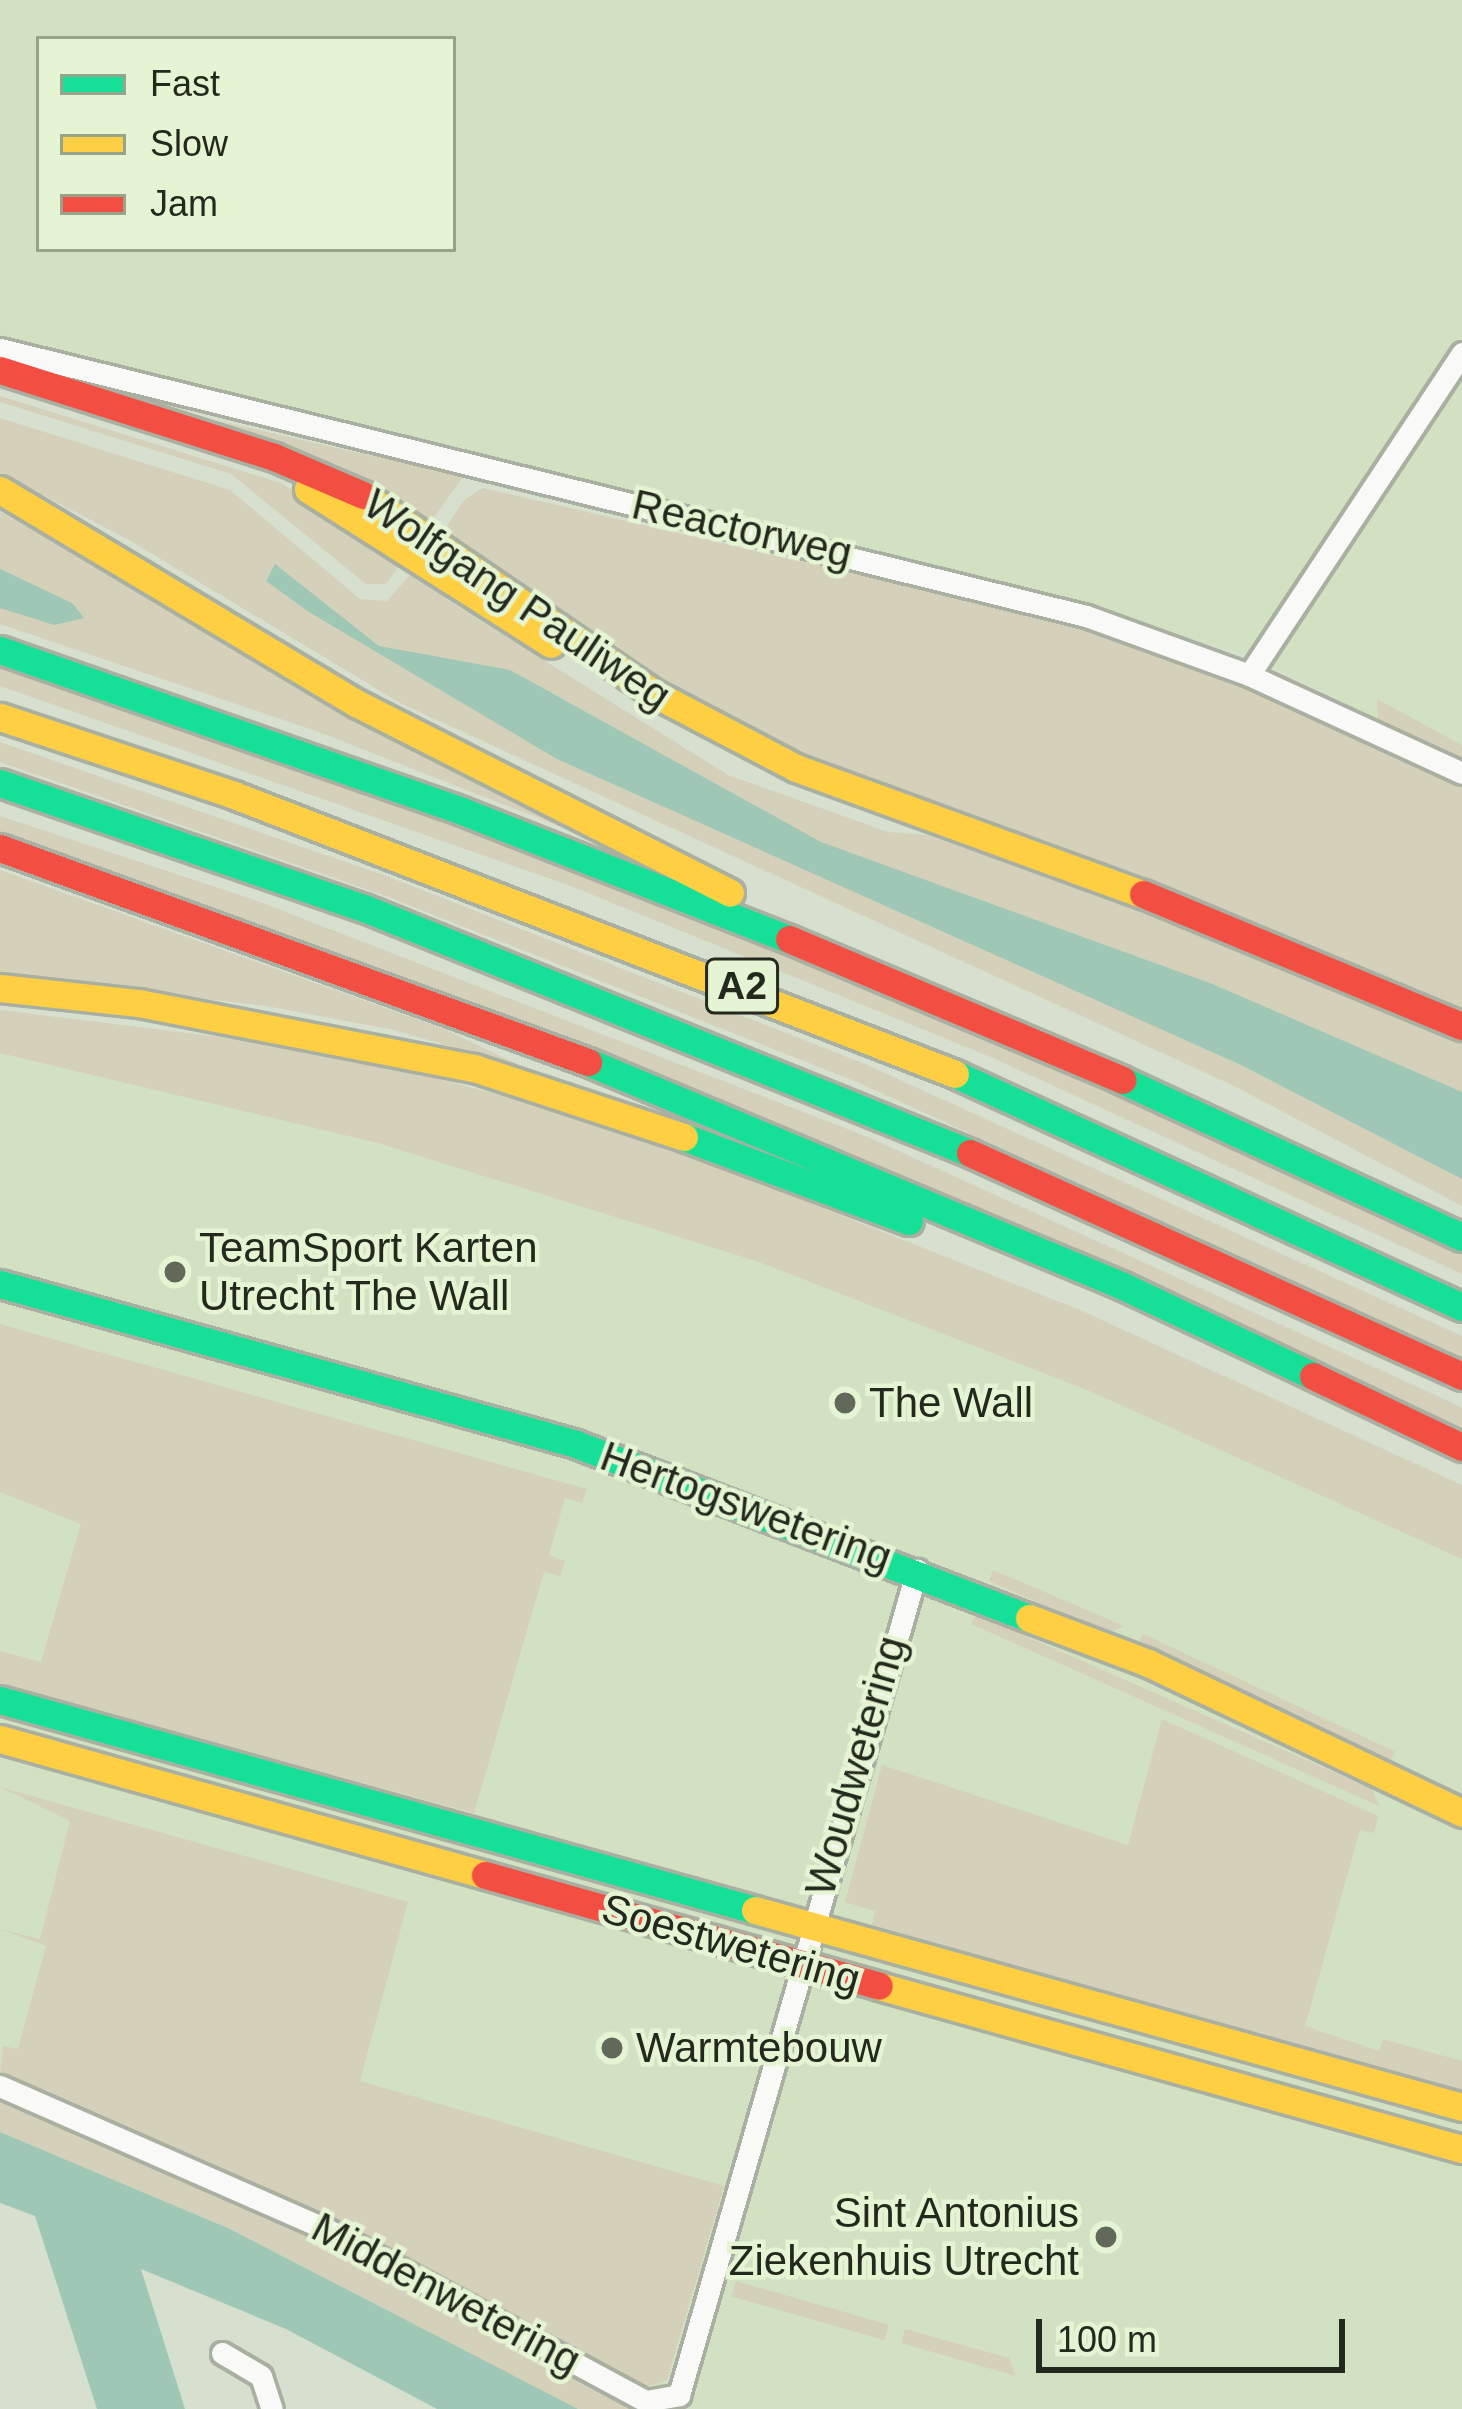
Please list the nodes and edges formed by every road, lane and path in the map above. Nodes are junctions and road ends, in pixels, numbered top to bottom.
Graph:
1 (0, 349) edge
2 (1462, 353) edge
3 (0, 370) edge
4 (0, 386) edge
5 (0, 490) edge
6 (0, 650) edge
7 (1249, 675) junction
8 (0, 717) edge
9 (1462, 773) edge
10 (0, 783) edge
11 (957, 828) junction
12 (0, 848) edge
13 (863, 969) junction
14 (0, 988) edge
15 (1462, 1026) edge
16 (1462, 1237) edge
17 (0, 1284) edge
18 (1462, 1307) edge
19 (1193, 1319) junction
20 (1462, 1376) edge
21 (1462, 1447) edge
22 (917, 1570) junction
23 (0, 1700) edge
24 (0, 1739) edge
25 (1462, 1813) edge
26 (810, 1926) junction
27 (799, 1964) junction
28 (0, 2086) edge
29 (1462, 2107) edge
30 (1462, 2149) edge
31 (223, 2353) dead end
32 (272, 2409) edge

1 - 7 street, Reactorweg
2 - 7 street
3 - 11 main road, Wolfgang Pauliweg
4 - 11 main road, Wolfgang Pauliweg
5 - 13 main road, A2
6 - 13 main road, A2
7 - 9 street, Reactorweg
8 - 18 main road, A2
10 - 20 main road, A2
11 - 15 main road, Wolfgang Pauliweg
12 - 19 main road
13 - 16 main road, A2
14 - 19 main road
17 - 22 main road, Hertogswetering
19 - 21 main road
22 - 25 main road, Hertogswetering
22 - 26 street, Woudwetering
23 - 26 main road, Soestwetering
24 - 27 main road, Soestwetering
26 - 27 street, Woudwetering
26 - 29 main road, Soestwetering
27 - 28 street, Middenwetering
27 - 30 main road, Soestwetering
31 - 32 street

